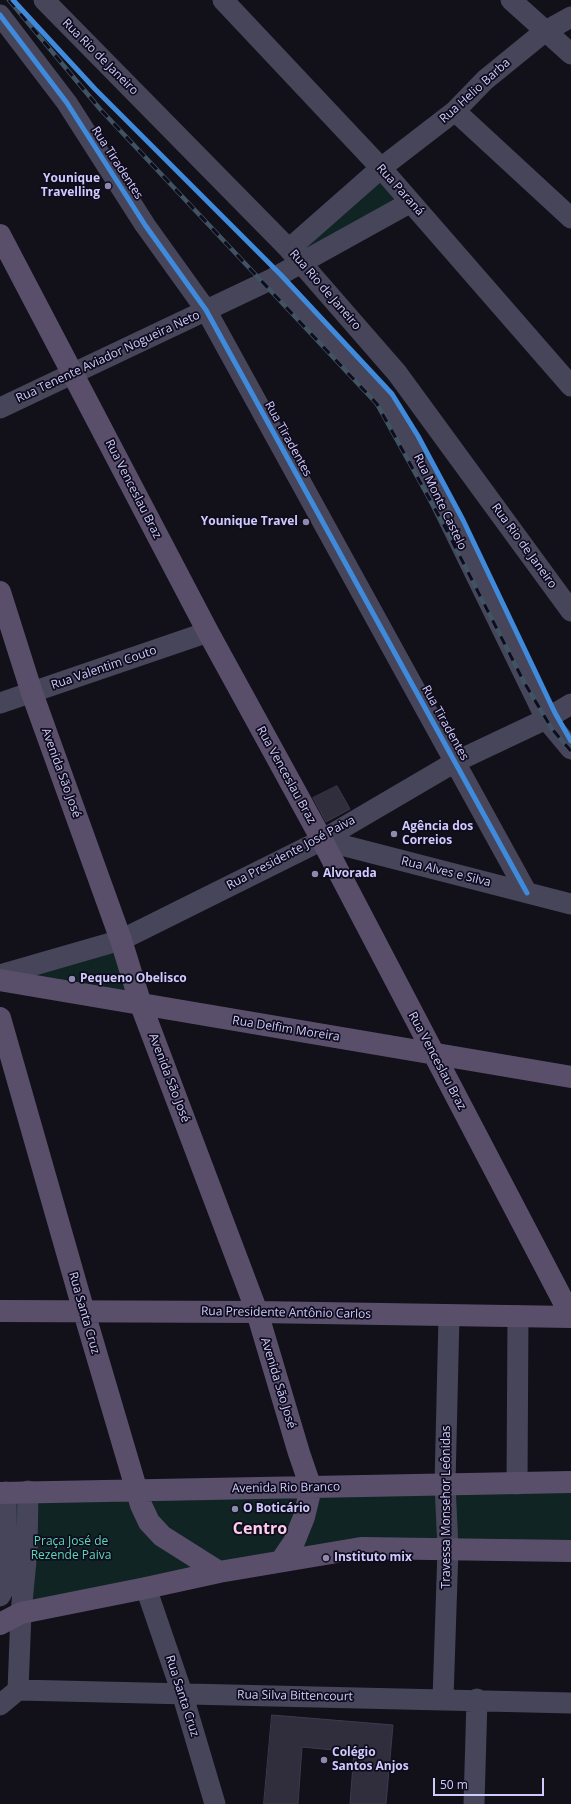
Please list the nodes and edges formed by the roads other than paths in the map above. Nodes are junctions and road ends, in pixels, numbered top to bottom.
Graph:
1 (44, 0) edge
2 (223, 0) edge
3 (511, 0) edge
4 (0, 15) edge
5 (571, 17) edge
6 (544, 32) junction
7 (571, 54) edge
8 (456, 111) junction
9 (381, 168) junction
10 (411, 202) junction
11 (571, 218) edge
12 (0, 234) edge
13 (295, 256) junction
14 (272, 279) junction
15 (206, 310) junction
16 (73, 373) junction
17 (571, 386) edge
18 (0, 408) edge
19 (0, 592) edge
20 (571, 611) edge
21 (208, 632) junction
22 (32, 692) junction
23 (0, 703) edge
24 (571, 704) edge
25 (546, 719) junction
26 (571, 749) edge
27 (455, 762) junction
28 (322, 840) junction
29 (528, 893) junction
30 (571, 904) edge
31 (121, 940) junction
32 (0, 975) edge
33 (0, 980) edge
34 (141, 1005) junction
35 (0, 1018) edge
36 (432, 1053) junction
37 (571, 1078) edge
38 (0, 1311) edge
39 (84, 1312) junction
40 (257, 1312) junction
41 (449, 1316) junction
42 (518, 1316) junction
43 (571, 1316) edge
44 (571, 1482) edge
45 (445, 1484) junction
46 (517, 1484) junction
47 (311, 1488) junction
48 (136, 1490) junction
49 (28, 1491) junction
50 (3, 1492) edge
51 (448, 1549) junction
52 (571, 1550) edge
53 (281, 1561) junction
54 (219, 1572) junction
55 (146, 1588) junction
56 (0, 1596) edge
57 (21, 1613) junction
58 (0, 1624) edge
59 (18, 1690) junction
60 (182, 1693) junction
61 (443, 1699) junction
62 (477, 1699) junction
63 (571, 1703) edge
64 (0, 1705) edge
65 (215, 1804) edge
66 (474, 1804) edge

1 - 13 street, Rua Rio de Janeiro
2 - 9 street, Rua Paraná
3 - 6 street
4 - 15 street, Rua Tiradentes
5 - 6 street, Rua Helio Barba
6 - 7 street
6 - 8 street, Rua Helio Barba
8 - 9 street, Rua Helio Barba
8 - 11 street
9 - 10 street, Rua Paraná
9 - 13 street, Rua Helio Barba
10 - 13 street
10 - 17 street, Rua Paraná
12 - 16 main road, Rua Venceslau Braz
13 - 14 street, Rua Tenente Aviador Nogueira Neto
13 - 20 street, Rua Rio de Janeiro
14 - 15 street, Rua Tenente Aviador Nogueira Neto
14 - 25 street, Rua Monte Castelo
15 - 16 street, Rua Tenente Aviador Nogueira Neto
15 - 27 street, Rua Tiradentes
16 - 18 street, Rua Tenente Aviador Nogueira Neto
16 - 21 main road, Rua Venceslau Braz
19 - 22 main road, Avenida São José
21 - 22 street, Rua Valentim Couto
21 - 28 main road, Rua Venceslau Braz
22 - 23 street, Rua Valentim Couto
22 - 31 main road, Avenida São José
24 - 25 street, Rua Presidente José Paiva
25 - 26 street, Rua Monte Castelo
25 - 27 street, Rua Presidente José Paiva
27 - 28 street, Rua Presidente José Paiva
27 - 29 street, Rua Tiradentes
28 - 29 street, Rua Alves e Silva
28 - 31 street, Rua Presidente José Paiva
28 - 36 main road, Rua Venceslau Braz
29 - 30 street, Rua Alves e Silva
31 - 32 street, Rua Presidente José Paiva
31 - 34 main road, Avenida São José
33 - 34 main road, Rua Delfim Moreira
34 - 36 main road, Rua Delfim Moreira
34 - 40 main road, Avenida São José
35 - 39 main road, Rua Santa Cruz
36 - 37 main road, Rua Delfim Moreira
36 - 43 main road, Rua Venceslau Braz
38 - 39 main road, Rua Presidente Antônio Carlos
39 - 40 main road, Rua Presidente Antônio Carlos
39 - 48 main road, Rua Santa Cruz
40 - 41 main road, Rua Presidente Antônio Carlos
40 - 47 main road, Avenida São José
41 - 42 main road, Rua Presidente Antônio Carlos
41 - 45 street, Travessa Monsehor Leônidas
42 - 43 main road, Rua Presidente Antônio Carlos
42 - 46 street
44 - 46 main road, Avenida Rio Branco
45 - 46 main road, Avenida Rio Branco
45 - 47 main road, Avenida Rio Branco
45 - 51 street, Travessa Monsehor Leônidas
47 - 48 main road, Avenida Rio Branco
47 - 53 main road
48 - 49 main road, Avenida Rio Branco
48 - 54 main road, Rua Santa Cruz
49 - 50 main road, Avenida Rio Branco
49 - 57 street
50 - 56 street
51 - 52 main road
51 - 53 main road
51 - 61 street, Travessa Monsehor Leônidas
53 - 54 main road
54 - 55 main road
55 - 57 main road
55 - 60 street, Rua Santa Cruz
57 - 58 main road
57 - 59 street
59 - 60 street, Rua Silva Bittencourt
59 - 64 street
60 - 61 street, Rua Silva Bittencourt
60 - 65 street, Rua Santa Cruz
61 - 62 street, Rua Silva Bittencourt
62 - 63 street, Rua Silva Bittencourt
62 - 66 street

